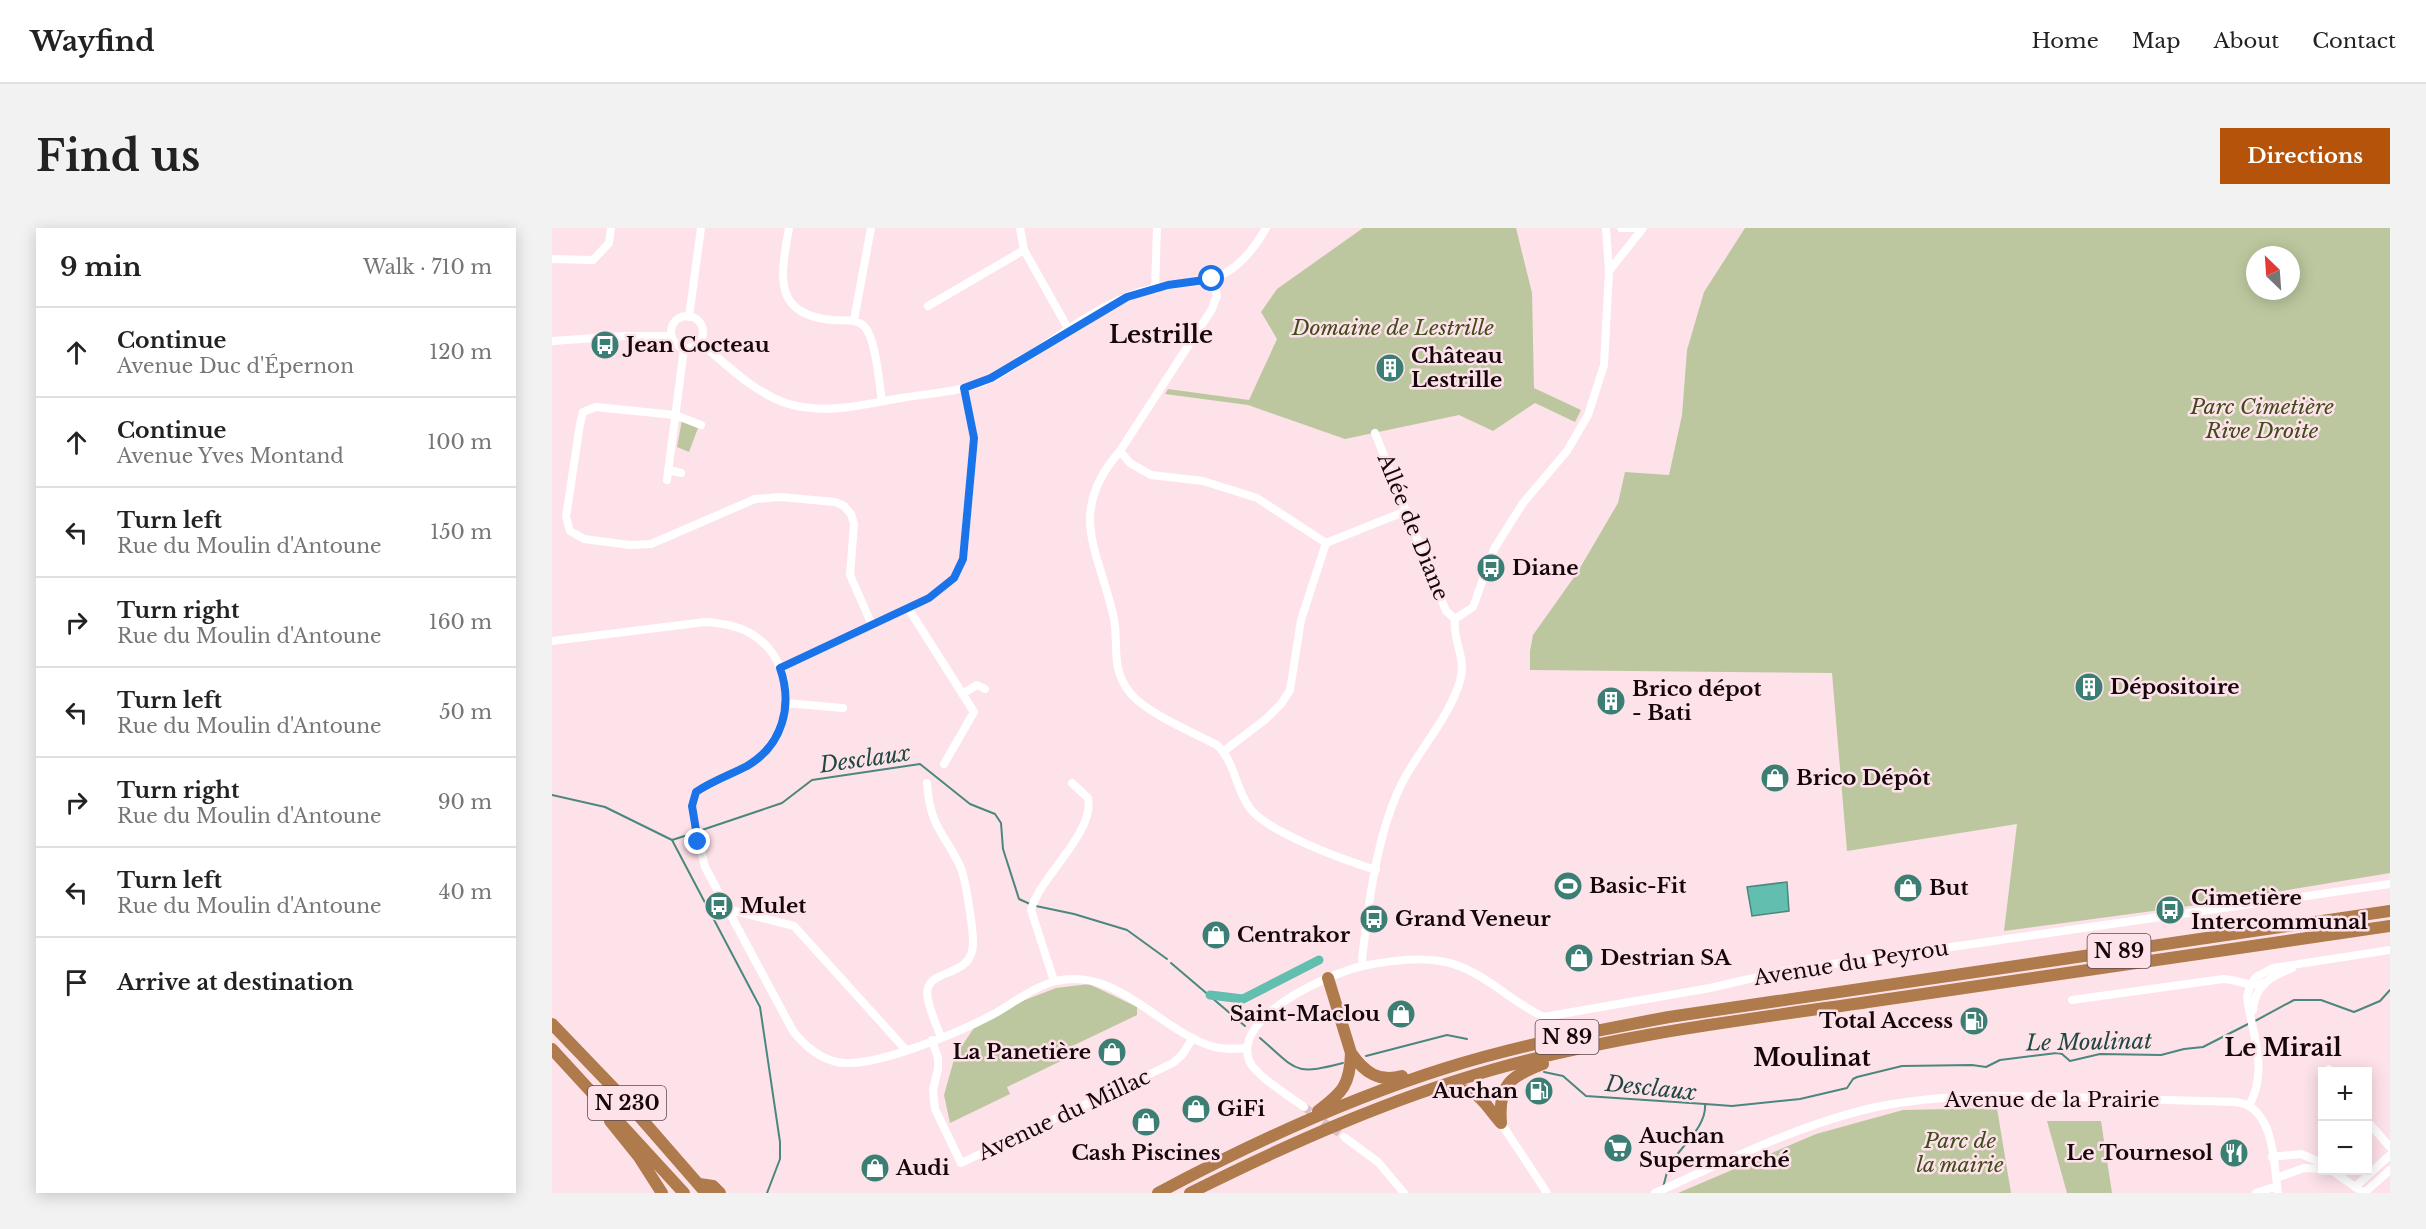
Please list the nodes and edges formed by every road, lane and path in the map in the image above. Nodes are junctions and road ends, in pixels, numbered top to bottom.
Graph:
1 (611, 228) edge
2 (700, 228) edge
3 (789, 228) edge
4 (871, 228) edge
5 (1020, 228) edge
6 (1157, 228) edge
7 (1266, 228) edge
8 (1606, 228) edge
9 (1622, 228) edge
10 (1637, 228) edge
11 (1643, 228) edge
12 (1024, 250) junction
13 (552, 259) edge
14 (1609, 272) junction
15 (1212, 279) junction
16 (1155, 289) junction
17 (928, 306) dead end
18 (689, 317) junction
19 (854, 321) junction
20 (1069, 330) junction
21 (671, 336) junction
22 (552, 341) edge
23 (699, 342) junction
24 (684, 348) junction
25 (964, 388) junction
26 (882, 401) junction
27 (675, 415) junction
28 (701, 425) dead end
29 (1375, 433) dead end
30 (1120, 451) junction
31 (669, 470) junction
32 (681, 473) dead end
33 (667, 480) dead end
34 (1406, 512) junction
35 (1326, 543) junction
36 (908, 609) junction
37 (1455, 619) junction
38 (872, 625) junction
39 (552, 641) edge
40 (780, 668) junction
41 (985, 689) dead end
42 (962, 694) junction
43 (786, 703) junction
44 (843, 708) dead end
45 (1224, 751) junction
46 (944, 764) dead end
47 (927, 783) dead end
48 (1072, 783) dead end
49 (1376, 870) junction
50 (2390, 884) edge
51 (728, 909) junction
52 (2390, 911) edge
53 (2390, 926) edge
54 (2390, 950) edge
55 (2300, 965) junction
56 (1363, 966) junction
57 (1328, 978) junction
58 (1054, 981) junction
59 (2263, 983) junction
60 (2250, 985) junction
61 (2072, 1000) dead end
62 (2253, 1004) junction
63 (2252, 1016) junction
64 (552, 1024) edge
65 (941, 1037) junction
66 (1193, 1038) junction
67 (1563, 1038) junction
68 (932, 1040) junction
69 (1247, 1048) junction
70 (552, 1049) edge
71 (906, 1050) junction
72 (1581, 1050) junction
73 (1351, 1053) junction
74 (2249, 1106) junction
75 (1304, 1107) tunnel mouth
76 (607, 1108) junction
77 (1502, 1123) junction
78 (1298, 1125) junction
79 (2372, 1127) edge
80 (1327, 1129) junction
81 (1344, 1137) tunnel mouth
82 (2390, 1147) edge
83 (2390, 1155) edge
84 (2272, 1157) junction
85 (2318, 1161) edge
86 (2318, 1169) edge
87 (2390, 1170) edge
88 (2338, 1175) edge
89 (2277, 1186) edge
90 (2355, 1187) junction
91 (702, 1189) edge
92 (1660, 1191) edge
93 (662, 1193) edge
94 (684, 1193) edge
95 (720, 1193) edge
96 (1158, 1193) edge
97 (1190, 1193) edge
98 (1404, 1193) edge
99 (1547, 1193) edge
100 (2256, 1193) edge
101 (2364, 1193) edge

1 - 13 street
2 - 18 street
3 - 19 street
4 - 19 street
5 - 12 street
6 - 16 street
7 - 15 street
8 - 14 street
9 - 10 street
11 - 14 street
12 - 17 street
12 - 20 street
14 - 37 street
15 - 16 street
15 - 30 street
16 - 20 street
18 - 21 street
18 - 23 street
19 - 26 street
20 - 25 street
21 - 22 street
21 - 24 street
23 - 24 street
23 - 26 street
24 - 27 street
25 - 26 street
25 - 36 street
27 - 28 street
27 - 31 street
27 - 38 street
29 - 34 street, Allée de Diane
30 - 35 street
30 - 45 street
31 - 32 street
31 - 33 street
34 - 35 street
34 - 37 street, Allée de Diane
35 - 45 street
36 - 38 street
36 - 42 street
37 - 49 street
38 - 40 street
39 - 40 street
40 - 43 street
41 - 42 street
42 - 46 street
43 - 44 street
43 - 51 street
45 - 49 street
47 - 65 street
48 - 58 street
49 - 56 street
50 - 56 street, Avenue du Peyrou
51 - 71 street
51 - 71 street
52 - 67 highway, N 89
53 - 72 highway, N 89
54 - 55 street
55 - 59 street
55 - 60 street
56 - 57 street, Avenue du Peyrou
57 - 69 street, Avenue du Peyrou
57 - 73 highway
58 - 65 street
58 - 66 street
59 - 60 street
59 - 62 street
60 - 61 street
60 - 62 street
60 - 63 street
62 - 63 street
63 - 74 street
64 - 91 highway, N 230
65 - 68 street
66 - 68 street, Avenue du Millac
66 - 69 street
67 - 73 highway
67 - 78 highway, N 89
68 - 71 street
69 - 75 street
70 - 76 highway, N 230
72 - 77 highway
72 - 80 highway, N 89
73 - 78 highway
74 - 84 street
74 - 92 street, Avenue de la Prairie
76 - 93 highway
76 - 94 highway, N 230
77 - 80 highway
77 - 99 street
78 - 96 highway, N 89
79 - 82 street
80 - 97 highway, N 89
81 - 98 street
83 - 90 street
84 - 85 street
84 - 89 street
86 - 89 street
87 - 101 street
88 - 90 street
89 - 100 street
90 - 101 street
91 - 95 highway

